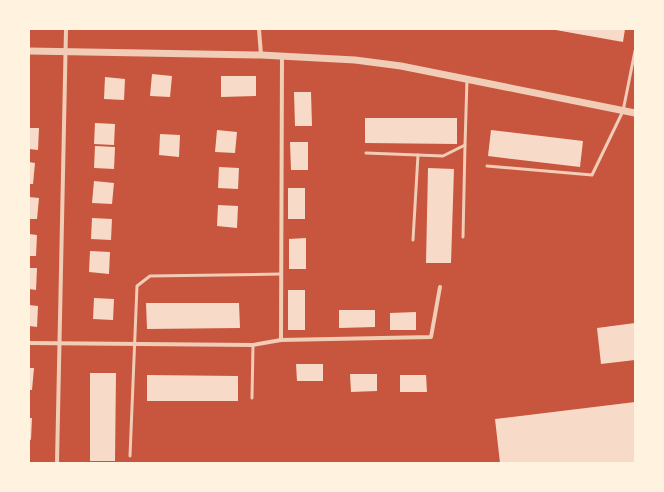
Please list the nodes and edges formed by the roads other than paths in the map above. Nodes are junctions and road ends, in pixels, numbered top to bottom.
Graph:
1 (66, 29) edge
2 (259, 29) edge
3 (635, 51) edge
4 (29, 52) edge
5 (66, 52) junction
6 (261, 54) junction
7 (282, 56) junction
8 (467, 79) junction
9 (623, 111) junction
10 (635, 113) edge
11 (465, 145) junction
12 (366, 153) dead end
13 (418, 155) junction
14 (487, 166) dead end
15 (463, 237) dead end
16 (413, 240) dead end
17 (281, 274) junction
18 (440, 287) dead end
19 (281, 340) junction
20 (29, 343) edge
21 (59, 344) junction
22 (134, 344) junction
23 (253, 346) junction
24 (252, 398) dead end
25 (130, 456) dead end
26 (57, 463) edge

1 - 5 street
2 - 6 street
3 - 9 lane
4 - 5 street
5 - 6 street
5 - 21 street
6 - 7 street
7 - 8 street
7 - 17 street
8 - 9 street
8 - 11 lane
9 - 10 street
9 - 14 lane
11 - 13 lane
11 - 15 lane
12 - 13 lane
13 - 16 lane
17 - 19 street
17 - 22 lane
18 - 19 street
19 - 23 street
20 - 21 street
21 - 22 street
21 - 26 street
22 - 23 street
22 - 25 lane
23 - 24 lane

